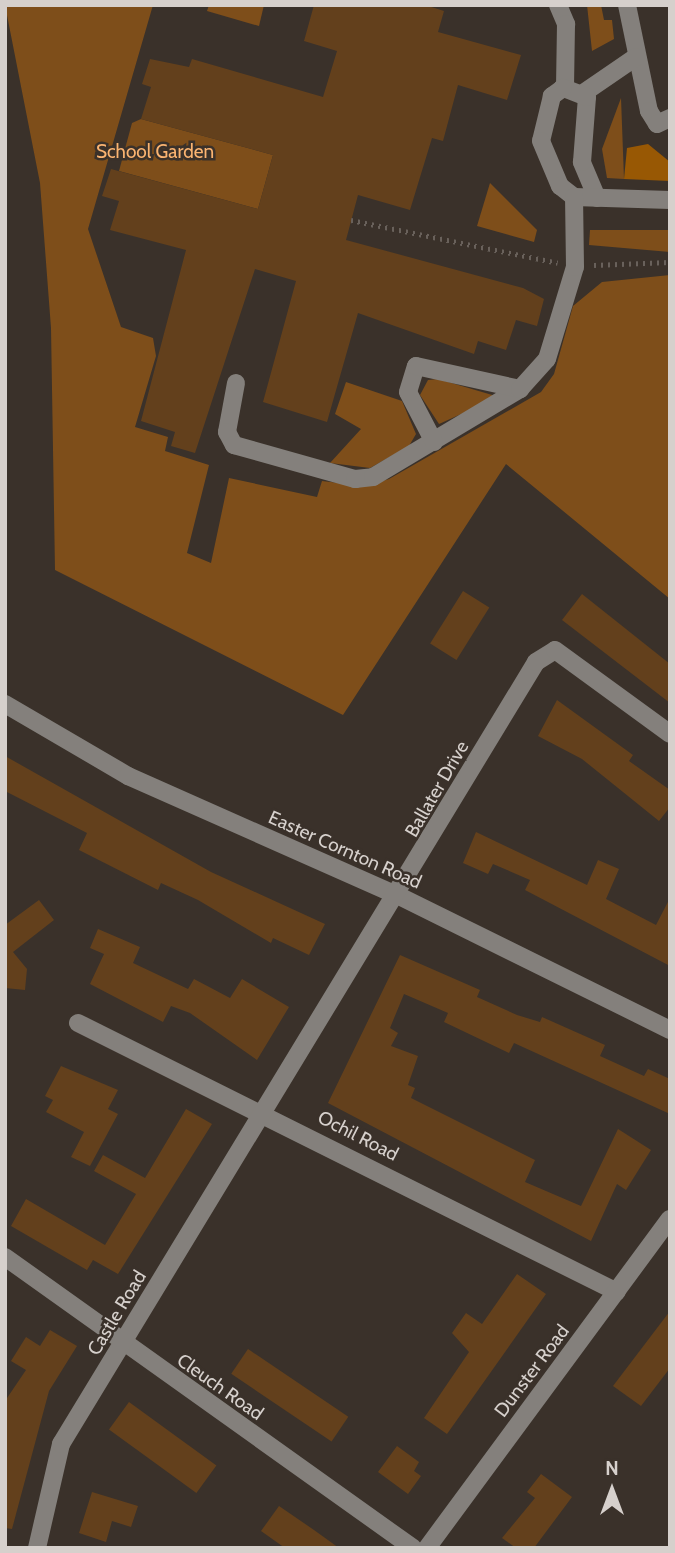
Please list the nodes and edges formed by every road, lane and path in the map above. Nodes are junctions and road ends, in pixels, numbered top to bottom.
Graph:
1 (558, 5) edge
2 (627, 5) edge
3 (636, 57) junction
4 (574, 91) junction
5 (670, 118) edge
6 (574, 197) junction
7 (597, 198) junction
8 (670, 200) edge
9 (351, 220) dead end
10 (670, 262) edge
11 (575, 267) junction
12 (236, 383) dead end
13 (520, 389) junction
14 (434, 442) junction
15 (5, 704) edge
16 (670, 734) edge
17 (399, 896) junction
18 (78, 1023) dead end
19 (670, 1030) edge
20 (262, 1111) junction
21 (670, 1219) edge
22 (5, 1257) edge
23 (617, 1292) junction
24 (122, 1345) junction
25 (37, 1548) edge
26 (413, 1548) edge
27 (427, 1548) edge

1 - 4 street
2 - 3 street
3 - 4 street
3 - 5 street
4 - 6 street
4 - 7 street
6 - 7 street
6 - 11 street
7 - 8 street
9 - 11 path
10 - 11 path
11 - 13 street
12 - 14 street
13 - 14 street
13 - 14 street
15 - 17 street, Easter Cornton Road
16 - 17 street, Ballater Drive
17 - 19 street, Easter Cornton Road
17 - 20 street, Ballater Drive
18 - 20 street, Ochil Road
20 - 23 street, Ochil Road
20 - 24 street, Castle Road
21 - 23 street, Dunster Road
22 - 24 street, Cleuch Road
23 - 27 street, Dunster Road
24 - 25 street, Castle Road
24 - 26 street, Cleuch Road

